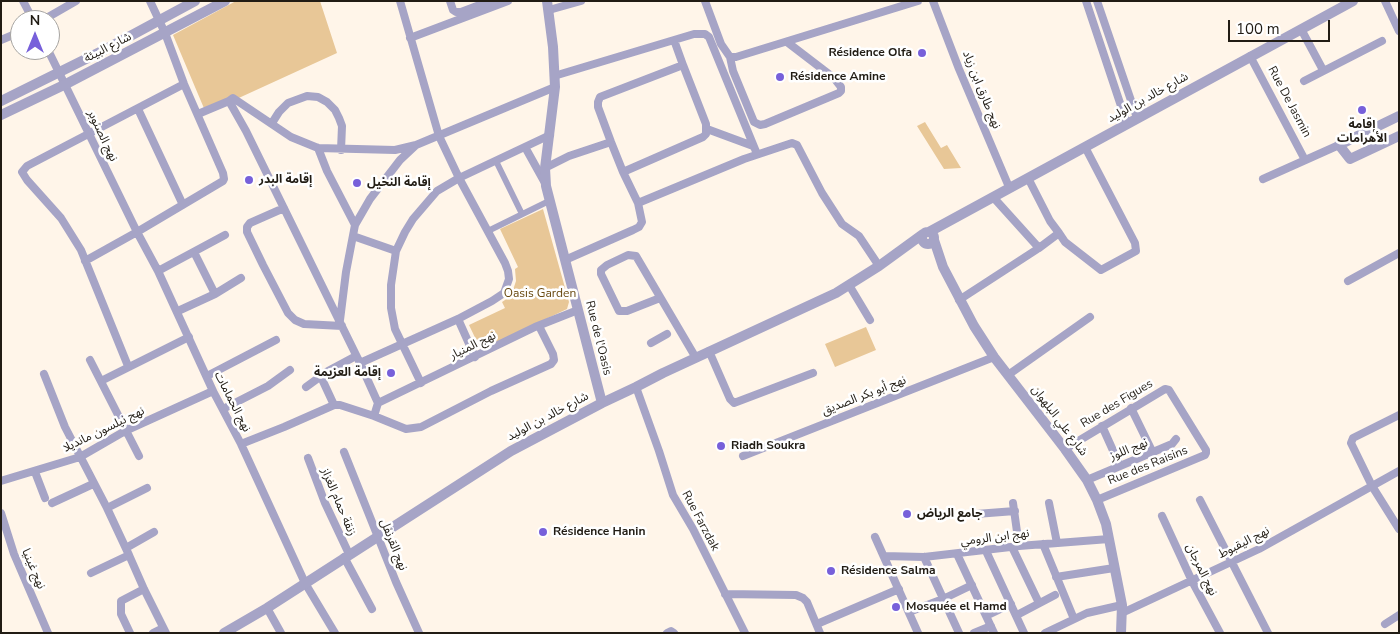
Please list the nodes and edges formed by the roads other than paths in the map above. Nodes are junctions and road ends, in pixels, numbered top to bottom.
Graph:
1 (76, 1) edge
2 (150, 1) edge
3 (195, 1) edge
4 (225, 1) edge
5 (400, 1) edge
6 (450, 1) edge
7 (490, 1) edge
8 (508, 1) edge
9 (581, 1) edge
10 (705, 1) edge
11 (918, 1) edge
12 (933, 1) edge
13 (1086, 1) edge
14 (1097, 1) edge
15 (1353, 1) edge
16 (1385, 1) edge
17 (548, 6) edge
18 (60, 10) edge
19 (159, 20) junction
20 (1301, 28) junction
21 (1399, 30) edge
22 (165, 33) junction
23 (410, 38) junction
24 (674, 40) junction
25 (1382, 41) dead end
26 (787, 42) junction
27 (1250, 56) junction
28 (730, 57) junction
29 (53, 60) edge
30 (683, 65) junction
31 (1323, 70) junction
32 (59, 73) junction
33 (1304, 81) dead end
34 (555, 82) junction
35 (66, 84) junction
36 (184, 84) junction
37 (1, 100) edge
38 (229, 101) junction
39 (138, 109) junction
40 (198, 114) junction
41 (1, 115) edge
42 (1399, 116) edge
43 (1137, 118) junction
44 (272, 124) junction
45 (1128, 124) junction
46 (707, 129) junction
47 (89, 135) junction
48 (550, 135) junction
49 (439, 136) junction
50 (1399, 136) edge
51 (610, 142) junction
52 (416, 145) junction
53 (1339, 145) junction
54 (753, 146) junction
55 (525, 147) junction
56 (1085, 147) junction
57 (318, 148) junction
58 (341, 150) junction
59 (757, 154) junction
60 (1305, 160) junction
61 (496, 161) junction
62 (545, 168) junction
63 (623, 172) junction
64 (458, 178) junction
65 (1028, 178) junction
66 (1263, 179) dead end
67 (546, 186) junction
68 (1009, 187) junction
69 (992, 197) junction
70 (549, 201) junction
71 (638, 203) junction
72 (183, 204) junction
73 (284, 208) junction
74 (522, 214) junction
75 (355, 225) junction
76 (488, 231) junction
77 (137, 232) junction
78 (1059, 233) junction
79 (225, 235) dead end
80 (353, 236) junction
81 (929, 239) junction
82 (1039, 248) junction
83 (396, 251) junction
84 (194, 252) junction
85 (1399, 253) edge
86 (565, 260) junction
87 (85, 261) junction
88 (879, 266) junction
89 (158, 270) junction
90 (241, 278) dead end
91 (1348, 280) dead end
92 (849, 285) junction
93 (215, 294) junction
94 (660, 298) junction
95 (959, 300) junction
96 (578, 310) junction
97 (178, 311) junction
98 (1090, 317) dead end
99 (458, 318) junction
100 (870, 320) dead end
101 (341, 323) junction
102 (539, 326) junction
103 (667, 334) dead end
104 (189, 337) junction
105 (276, 340) dead end
106 (651, 343) dead end
107 (401, 344) junction
108 (709, 351) junction
109 (475, 357) junction
110 (994, 357) junction
111 (696, 358) junction
112 (358, 359) junction
113 (90, 360) dead end
114 (128, 366) junction
115 (290, 370) dead end
116 (813, 373) dead end
117 (44, 374) dead end
118 (1008, 375) junction
119 (207, 376) junction
120 (321, 377) junction
121 (101, 381) junction
122 (421, 383) junction
123 (306, 387) dead end
124 (636, 387) junction
125 (213, 390) junction
126 (378, 403) junction
127 (602, 403) junction
128 (334, 405) junction
129 (1131, 408) junction
130 (223, 409) junction
131 (1399, 415) edge
132 (374, 416) junction
133 (1102, 426) junction
134 (126, 431) junction
135 (1176, 438) dead end
136 (241, 444) junction
137 (1065, 449) junction
138 (344, 452) dead end
139 (1153, 453) junction
140 (1206, 453) joint
141 (139, 456) dead end
142 (743, 456) dead end
143 (80, 457) junction
144 (308, 458) dead end
145 (1120, 466) junction
146 (35, 472) junction
147 (1399, 472) edge
148 (1087, 480) junction
149 (1, 481) edge
150 (93, 484) junction
151 (1372, 486) junction
152 (147, 488) dead end
153 (44, 498) dead end
154 (1097, 500) junction
155 (1200, 500) dead end
156 (52, 503) dead end
157 (1049, 503) dead end
158 (107, 508) junction
159 (1, 513) edge
160 (963, 515) dead end
161 (1162, 516) dead end
162 (1399, 529) edge
163 (154, 532) dead end
164 (378, 537) junction
165 (875, 537) dead end
166 (1109, 539) junction
167 (1057, 543) junction
168 (1043, 544) junction
169 (1016, 546) junction
170 (986, 550) junction
171 (128, 552) junction
172 (957, 554) junction
173 (346, 556) junction
174 (884, 556) junction
175 (924, 557) junction
176 (1231, 562) junction
177 (1114, 568) junction
178 (91, 572) dead end
179 (1056, 577) junction
180 (1192, 581) junction
181 (305, 582) junction
182 (972, 586) junction
183 (144, 589) junction
184 (899, 590) junction
185 (725, 594) junction
186 (1055, 595) dead end
187 (943, 599) junction
188 (1039, 603) junction
189 (1011, 604) junction
190 (267, 608) junction
191 (372, 609) dead end
192 (1122, 609) junction
193 (909, 612) junction
194 (1017, 615) junction
195 (1399, 615) edge
196 (986, 616) junction
197 (1074, 619) junction
198 (816, 624) junction
199 (1384, 624) dead end
200 (993, 629) edge
201 (164, 630) edge
202 (1048, 632) edge
203 (1118, 632) edge
204 (48, 633) edge
205 (130, 633) edge
206 (154, 633) edge
207 (224, 633) edge
208 (280, 633) edge
209 (335, 633) edge
210 (420, 633) edge
211 (667, 633) edge
212 (674, 633) edge
213 (744, 633) edge
214 (820, 633) edge
215 (918, 633) edge
216 (959, 633) edge
217 (974, 633) edge
218 (1024, 633) edge
219 (1220, 633) edge
220 (1268, 633) edge

1 - 18 street
2 - 19 street
3 - 19 street, شارع البيئة
4 - 22 street, شارع البيئة
5 - 23 street
6 - 7 street
8 - 23 street
9 - 17 street
10 - 28 street
11 - 26 street
12 - 68 street, نهج طارق ابن زياد
13 - 45 street
14 - 43 street
15 - 20 street, شارع خالد بن الوليد
16 - 21 street
17 - 34 street, Rue de l'Oasis
19 - 22 street
19 - 32 street, شارع البيئة
20 - 27 street, شارع خالد بن الوليد
20 - 31 street
22 - 35 street, شارع البيئة
22 - 36 street
23 - 49 street
24 - 30 street
24 - 34 street
24 - 54 street
25 - 31 street
26 - 28 street
26 - 28 street
27 - 43 street, شارع خالد بن الوليد
27 - 60 street, Rue De Jasmin
29 - 32 street, نهج الصنوبر
30 - 46 street
30 - 51 street
31 - 33 street
32 - 35 street, نهج الصنوبر
32 - 37 street, شارع البيئة
34 - 48 street, Rue de l'Oasis
34 - 49 street
35 - 41 street, شارع البيئة
35 - 47 street, نهج الصنوبر
36 - 39 street
36 - 40 street
38 - 40 street
38 - 44 street
38 - 73 street
39 - 47 street
39 - 72 street
40 - 72 street
42 - 53 street
43 - 45 street, شارع خالد بن الوليد
44 - 57 street
44 - 58 street
45 - 56 street, شارع خالد بن الوليد
46 - 54 street
46 - 63 street
47 - 77 street, نهج الصنوبر
47 - 87 street
48 - 55 street
48 - 62 street, Rue de l'Oasis
49 - 52 street
49 - 64 street
50 - 53 street
51 - 62 street
51 - 63 street
52 - 58 street
52 - 75 street
53 - 60 street
54 - 59 street
55 - 61 street
55 - 67 street
56 - 65 street, شارع خالد بن الوليد
56 - 78 street
57 - 58 street
57 - 75 street
59 - 71 street
59 - 88 street
60 - 66 street
61 - 64 street
61 - 74 street
62 - 67 street, Rue de l'Oasis
63 - 71 street
64 - 76 street
64 - 83 street
65 - 68 street, شارع خالد بن الوليد
65 - 78 street
67 - 70 street, Rue de l'Oasis
68 - 69 street, شارع خالد بن الوليد
69 - 81 street, شارع خالد بن الوليد
69 - 82 street
70 - 74 street
70 - 86 street, Rue de l'Oasis
71 - 86 street
72 - 77 street
73 - 101 street
73 - 101 street
74 - 76 street
75 - 80 street
76 - 99 street
77 - 87 street
77 - 89 street, نهج الحمامات
78 - 82 street
79 - 84 street
80 - 83 street
80 - 101 street
81 - 88 street, شارع خالد بن الوليد
81 - 95 street, شارع علي البلهوان
82 - 95 street
83 - 107 street
84 - 89 street
84 - 93 street
85 - 91 street
86 - 96 street, Rue de l'Oasis
87 - 114 street
88 - 92 street, شارع خالد بن الوليد
89 - 97 street, نهج الحمامات
90 - 93 street
92 - 100 street
92 - 108 street, شارع خالد بن الوليد
93 - 97 street
94 - 94 street
94 - 111 street
95 - 110 street, شارع علي البلهوان
96 - 102 street, نهج المنيار
96 - 127 street, Rue de l'Oasis
97 - 104 street, نهج الحمامات
98 - 118 street
99 - 107 street
99 - 109 street
101 - 112 street
102 - 109 street, نهج المنيار
102 - 132 street
103 - 106 street
104 - 114 street
104 - 119 street, نهج الحمامات
105 - 119 street
107 - 112 street
107 - 122 street
108 - 111 street, شارع خالد بن الوليد
108 - 116 street
109 - 122 street, نهج المنيار
110 - 118 street, شارع علي البلهوان
110 - 142 street, نهج أبو بكر الصديق
111 - 124 street, شارع خالد بن الوليد
112 - 120 street
112 - 126 street
113 - 121 street
114 - 121 street
115 - 130 street
117 - 143 street
118 - 137 street, شارع علي البلهوان
119 - 125 street, نهج الحمامات
120 - 123 street
120 - 128 street
121 - 134 street
122 - 126 street, نهج المنيار
124 - 127 street, شارع خالد بن الوليد
124 - 185 street, Rue Farzdak
125 - 130 street, نهج الحمامات
125 - 134 street, نهج نيلسون مانديلا
126 - 132 street
127 - 164 street, شارع خالد بن الوليد
128 - 132 street
128 - 136 street
129 - 133 street, Rue des Figues
129 - 139 street
129 - 140 street, Rue des Figues
130 - 136 street, نهج الحمامات
131 - 151 street
133 - 137 street, Rue des Figues
133 - 145 street
134 - 141 street
134 - 143 street, نهج نيلسون مانديلا
135 - 139 street, نهج اللوز
136 - 181 street, نهج الحمامات
137 - 148 street, شارع علي البلهوان
138 - 164 street, نهج القرنفل
139 - 145 street, نهج اللوز
140 - 154 street, Rue des Raisins
143 - 146 street, نهج نيلسون مانديلا
143 - 150 street
144 - 173 street, زنقة حمام الغزاز
145 - 148 street, نهج اللوز
146 - 149 street, نهج نيلسون مانديلا
146 - 153 street
147 - 151 street, نهج اليقبوط
148 - 154 street, شارع علي البلهوان
150 - 156 street
150 - 158 street
151 - 162 street
151 - 176 street, نهج اليقبوط
152 - 158 street
154 - 166 street, شارع علي البلهوان
155 - 176 street
157 - 167 street
158 - 171 street
159 - 204 street, نهج غينيا
160 - 169 street
161 - 180 street, نهج المرجان
163 - 171 street
164 - 173 street, شارع خالد بن الوليد
164 - 210 street, نهج القرنفل
165 - 174 street
166 - 167 street, نهج ابن الرومي
166 - 177 street, شارع علي البلهوان
167 - 168 street, نهج ابن الرومي
168 - 169 street, نهج ابن الرومي
168 - 179 street
169 - 170 street, نهج ابن الرومي
169 - 188 street
170 - 172 street, نهج ابن الرومي
170 - 189 street
171 - 178 street
171 - 183 street
172 - 175 street, نهج ابن الرومي
172 - 182 street
173 - 181 street, شارع خالد بن الوليد
173 - 191 street, زنقة حمام الغزاز
174 - 175 street, نهج ابن الرومي
174 - 184 street
175 - 187 street
176 - 180 street, نهج اليقبوط
176 - 220 street
177 - 179 street
177 - 192 street, شارع علي البلهوان
179 - 197 street
180 - 192 street, نهج اليقبوط
180 - 219 street, نهج المرجان
181 - 190 street, شارع خالد بن الوليد
181 - 209 street, نهج الحمامات
182 - 187 street
182 - 196 street
183 - 201 street
183 - 205 street
184 - 193 street
184 - 198 street
185 - 198 street
185 - 213 street, Rue Farzdak
186 - 188 street
187 - 193 street
187 - 216 street
188 - 194 street
189 - 194 street
189 - 196 street
190 - 207 street, شارع خالد بن الوليد
190 - 208 street
192 - 197 street, نهج اليقبوط
192 - 203 street, شارع علي البلهوان
193 - 215 street
194 - 218 street
195 - 199 street
196 - 200 street
197 - 202 street, نهج اليقبوط
198 - 214 street
200 - 217 street
201 - 206 street
211 - 212 street

